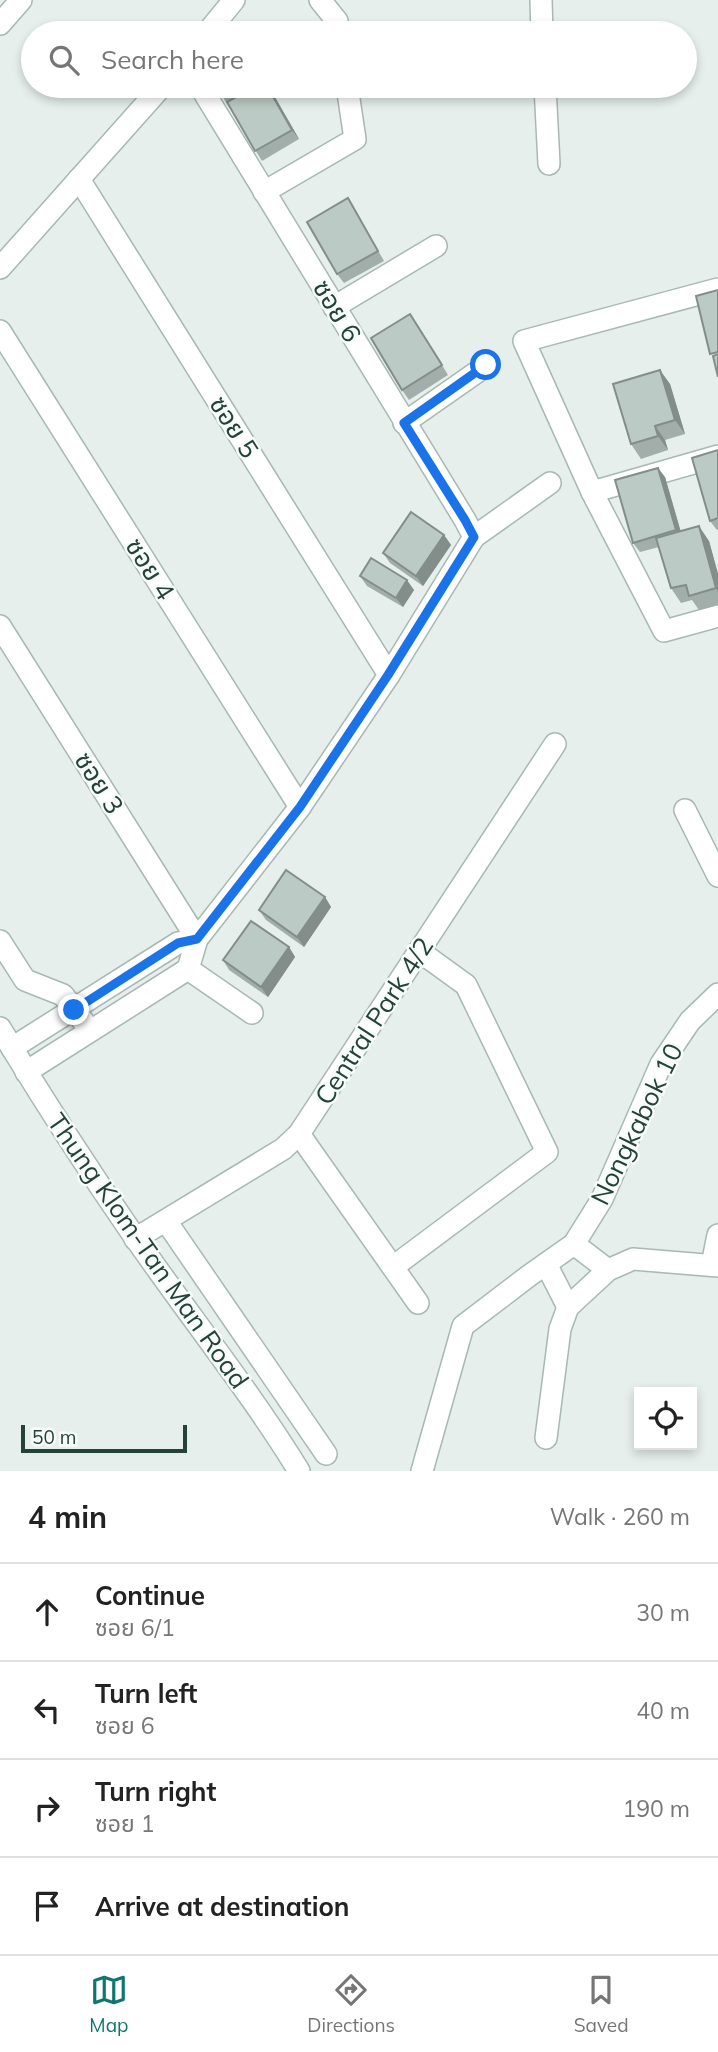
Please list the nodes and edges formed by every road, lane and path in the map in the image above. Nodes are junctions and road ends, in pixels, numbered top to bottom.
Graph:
1 (20, 0) edge
2 (234, 0) edge
3 (320, 0) edge
4 (541, 0) edge
5 (217, 21) edge
6 (336, 21) edge
7 (542, 21) edge
8 (0, 24) edge
9 (151, 98) edge
10 (207, 98) edge
11 (349, 98) edge
12 (546, 98) edge
13 (549, 163) dead end
14 (79, 179) junction
15 (264, 192) junction
16 (436, 246) dead end
17 (0, 268) edge
18 (718, 289) edge
19 (334, 307) junction
20 (0, 331) edge
21 (486, 365) dead end
22 (404, 423) junction
23 (718, 456) edge
24 (550, 484) dead end
25 (592, 492) junction
26 (474, 537) junction
27 (718, 616) edge
28 (0, 626) edge
29 (388, 675) junction
30 (555, 744) dead end
31 (300, 807) junction
32 (685, 810) dead end
33 (718, 876) edge
34 (197, 939) junction
35 (0, 941) edge
36 (419, 951) junction
37 (188, 968) junction
38 (718, 994) edge
39 (74, 1010) junction
40 (252, 1013) dead end
41 (0, 1028) edge
42 (90, 1031) junction
43 (12, 1048) junction
44 (26, 1072) junction
45 (299, 1134) junction
46 (166, 1221) junction
47 (718, 1235) edge
48 (135, 1239) junction
49 (574, 1244) junction
50 (546, 1264) junction
51 (715, 1266) edge
52 (393, 1267) junction
53 (608, 1270) junction
54 (418, 1303) dead end
55 (568, 1307) junction
56 (546, 1438) dead end
57 (326, 1454) dead end
58 (296, 1470) edge
59 (422, 1471) edge

1 - 8 street
2 - 5 street
3 - 6 street
4 - 7 street
9 - 14 street
10 - 15 street, ซอย 6
11 - 15 street
12 - 13 street
14 - 17 street
14 - 29 street, ซอย 5
15 - 19 street, ซอย 6
16 - 19 street
18 - 25 street
19 - 22 street, ซอย 6
20 - 31 street, ซอย 4
21 - 22 street
22 - 26 street, ซอย 6
23 - 25 street
24 - 26 street
25 - 27 street
26 - 29 street
28 - 34 street, ซอย 3
29 - 31 street
30 - 36 street, Central Park 4/2
31 - 34 street
32 - 33 street
34 - 37 street
34 - 39 street
35 - 39 street
36 - 45 street, Central Park 4/2
36 - 52 street
37 - 40 street
37 - 42 street
38 - 49 street, Nongkabok 10
39 - 42 street
39 - 43 street
41 - 43 street, Thung Klom-Tan Man Road
42 - 44 street
43 - 44 street, Thung Klom-Tan Man Road
44 - 48 street, Thung Klom-Tan Man Road
45 - 46 street, Central Park 4/2
45 - 52 street
46 - 48 street, Central Park 4/2
46 - 57 street
47 - 51 street
48 - 58 street, Thung Klom-Tan Man Road
49 - 50 street
49 - 53 street
50 - 55 street
50 - 59 street
51 - 53 street
52 - 54 street
53 - 55 street
55 - 56 street

